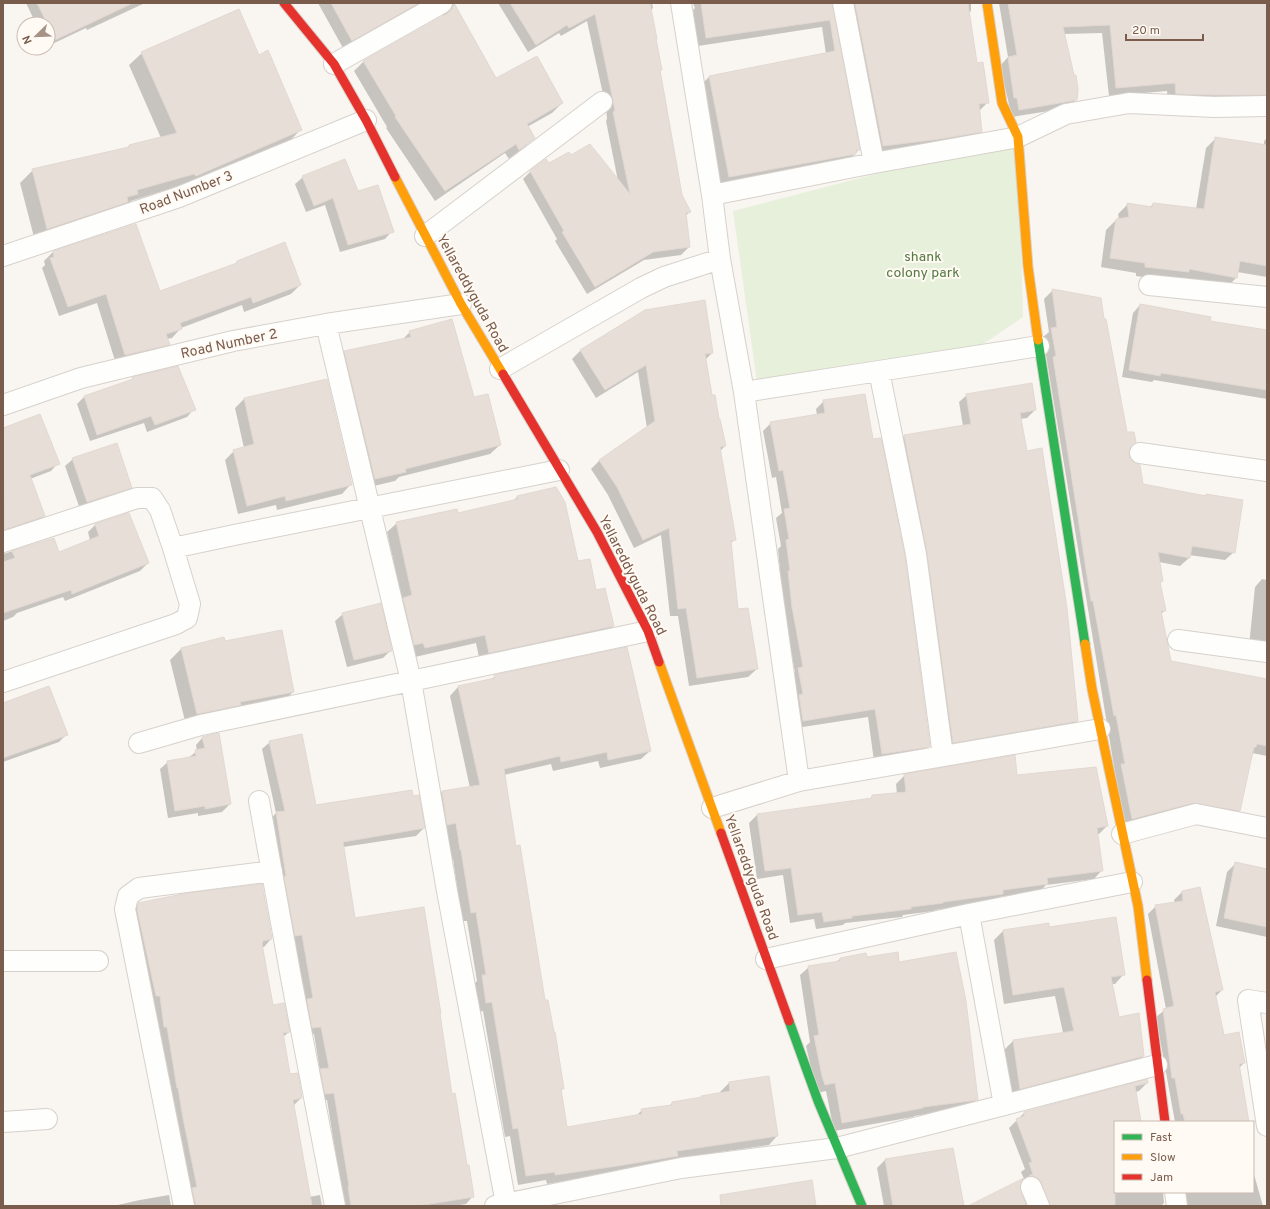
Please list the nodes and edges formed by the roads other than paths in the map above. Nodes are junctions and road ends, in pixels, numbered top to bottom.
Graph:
1 (284, 3) edge
2 (442, 3) edge
3 (681, 3) edge
4 (843, 3) edge
5 (987, 3) edge
6 (334, 64) junction
7 (602, 102) dead end
8 (1267, 106) edge
9 (366, 120) junction
10 (1018, 137) junction
11 (874, 163) junction
12 (712, 196) junction
13 (425, 236) junction
14 (3, 256) edge
15 (720, 259) junction
16 (1149, 285) dead end
17 (1267, 297) edge
18 (461, 304) junction
19 (326, 324) junction
20 (1039, 346) junction
21 (500, 369) junction
22 (879, 371) junction
23 (744, 392) junction
24 (3, 405) edge
25 (1140, 453) dead end
26 (559, 470) junction
27 (1267, 471) edge
28 (369, 508) junction
29 (3, 542) edge
30 (173, 548) junction
31 (648, 631) junction
32 (1178, 640) dead end
33 (1267, 652) edge
34 (411, 681) junction
35 (3, 682) edge
36 (1100, 729) junction
37 (139, 743) dead end
38 (943, 756) junction
39 (799, 781) junction
40 (259, 801) dead end
41 (712, 808) junction
42 (1267, 828) edge
43 (1122, 834) junction
44 (272, 871) junction
45 (1132, 882) junction
46 (969, 914) junction
47 (766, 959) junction
48 (3, 961) edge
49 (98, 961) dead end
50 (1267, 1003) edge
51 (1157, 1065) junction
52 (1004, 1105) junction
53 (47, 1119) dead end
54 (1165, 1121) edge
55 (3, 1122) edge
56 (1267, 1126) edge
57 (837, 1148) junction
58 (1031, 1187) dead end
59 (1175, 1193) edge
60 (501, 1205) edge
61 (184, 1206) edge
62 (335, 1206) edge
63 (862, 1206) edge
64 (1039, 1206) edge
65 (1177, 1206) edge

1 - 6 street, Yellareddyguda Road
2 - 6 street
3 - 12 street
4 - 11 street
5 - 10 street
6 - 9 street, Yellareddyguda Road
7 - 13 street
8 - 10 street
9 - 13 street, Yellareddyguda Road
9 - 14 street, Road Number 3
10 - 11 street
10 - 20 street
11 - 12 street
12 - 15 street
13 - 18 street, Yellareddyguda Road
15 - 21 street
15 - 23 street
16 - 17 street
18 - 19 street, Road Number 2
18 - 21 street, Yellareddyguda Road
19 - 24 street, Road Number 2
19 - 28 street
20 - 22 street
20 - 36 street
21 - 26 street, Yellareddyguda Road
22 - 23 street
22 - 38 street
23 - 39 street
25 - 27 street
26 - 28 street
26 - 31 street, Yellareddyguda Road
28 - 30 street
28 - 34 street
29 - 30 street
30 - 35 street
31 - 34 street
31 - 41 street, Yellareddyguda Road
32 - 33 street
34 - 37 street
34 - 60 street
36 - 38 street
36 - 43 street
38 - 39 street
39 - 41 street
40 - 44 street
41 - 47 street, Yellareddyguda Road
42 - 43 street
43 - 45 street
44 - 61 street
44 - 62 street
45 - 46 street
45 - 51 street
46 - 47 street
46 - 52 street
47 - 57 street, Yellareddyguda Road
48 - 49 street
50 - 56 street
51 - 52 street
51 - 54 street
52 - 57 street
53 - 55 street
57 - 60 street
57 - 63 street, Yellareddyguda Road
58 - 64 street
59 - 65 street

